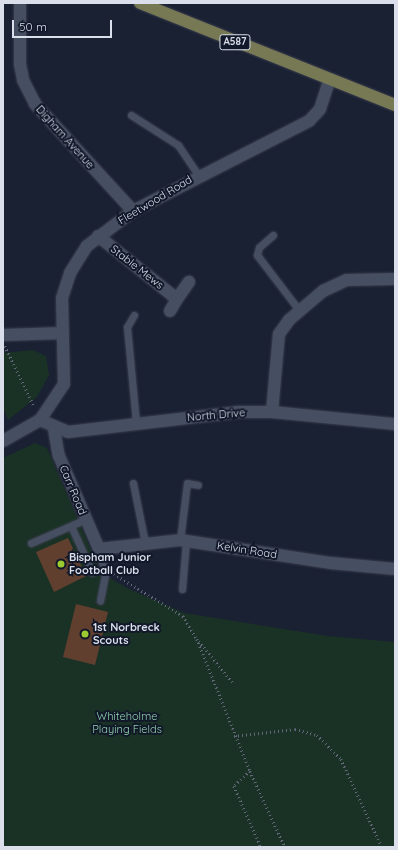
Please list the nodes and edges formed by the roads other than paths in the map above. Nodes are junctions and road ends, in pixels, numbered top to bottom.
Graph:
1 (20, 3) edge
2 (140, 3) edge
3 (329, 80) junction
4 (395, 105) edge
5 (131, 115) dead end
6 (198, 175) junction
7 (133, 211) junction
8 (273, 235) dead end
9 (98, 236) junction
10 (395, 279) edge
11 (189, 282) dead end
12 (176, 299) junction
13 (299, 310) junction
14 (170, 311) dead end
15 (134, 316) dead end
16 (63, 333) junction
17 (4, 336) edge
18 (272, 412) junction
19 (40, 420) junction
20 (136, 423) junction
21 (395, 424) edge
22 (54, 429) junction
23 (3, 441) edge
24 (133, 483) dead end
25 (198, 485) dead end
26 (86, 519) junction
27 (71, 526) junction
28 (183, 540) junction
29 (32, 543) dead end
30 (145, 543) junction
31 (99, 549) junction
32 (395, 569) edge
33 (92, 572) dead end
34 (182, 589) dead end
35 (100, 601) dead end

1 - 7 street, Digham Avenue
2 - 3 main road, A587
3 - 4 main road, A587
3 - 6 street, Fleetwood Road
5 - 6 lane
6 - 7 street, Fleetwood Road
7 - 9 street, Fleetwood Road
8 - 13 lane
9 - 12 street, Stable Mews
9 - 16 street, Fleetwood Road
10 - 13 street
11 - 12 street
12 - 14 street
13 - 18 street
15 - 20 lane
16 - 17 street
16 - 19 street, Fleetwood Road
18 - 20 street, North Drive
18 - 21 street, North Drive
19 - 22 street, North Drive
19 - 23 street, Fleetwood Road
20 - 22 street, North Drive
22 - 26 street, Carr Road
24 - 30 lane
25 - 28 lane
26 - 27 lane
26 - 31 street, Carr Road
27 - 29 lane
27 - 33 lane
28 - 30 street, Kelvin Road
28 - 32 street, Kelvin Road
28 - 34 lane
30 - 31 street, Kelvin Road
31 - 35 lane

